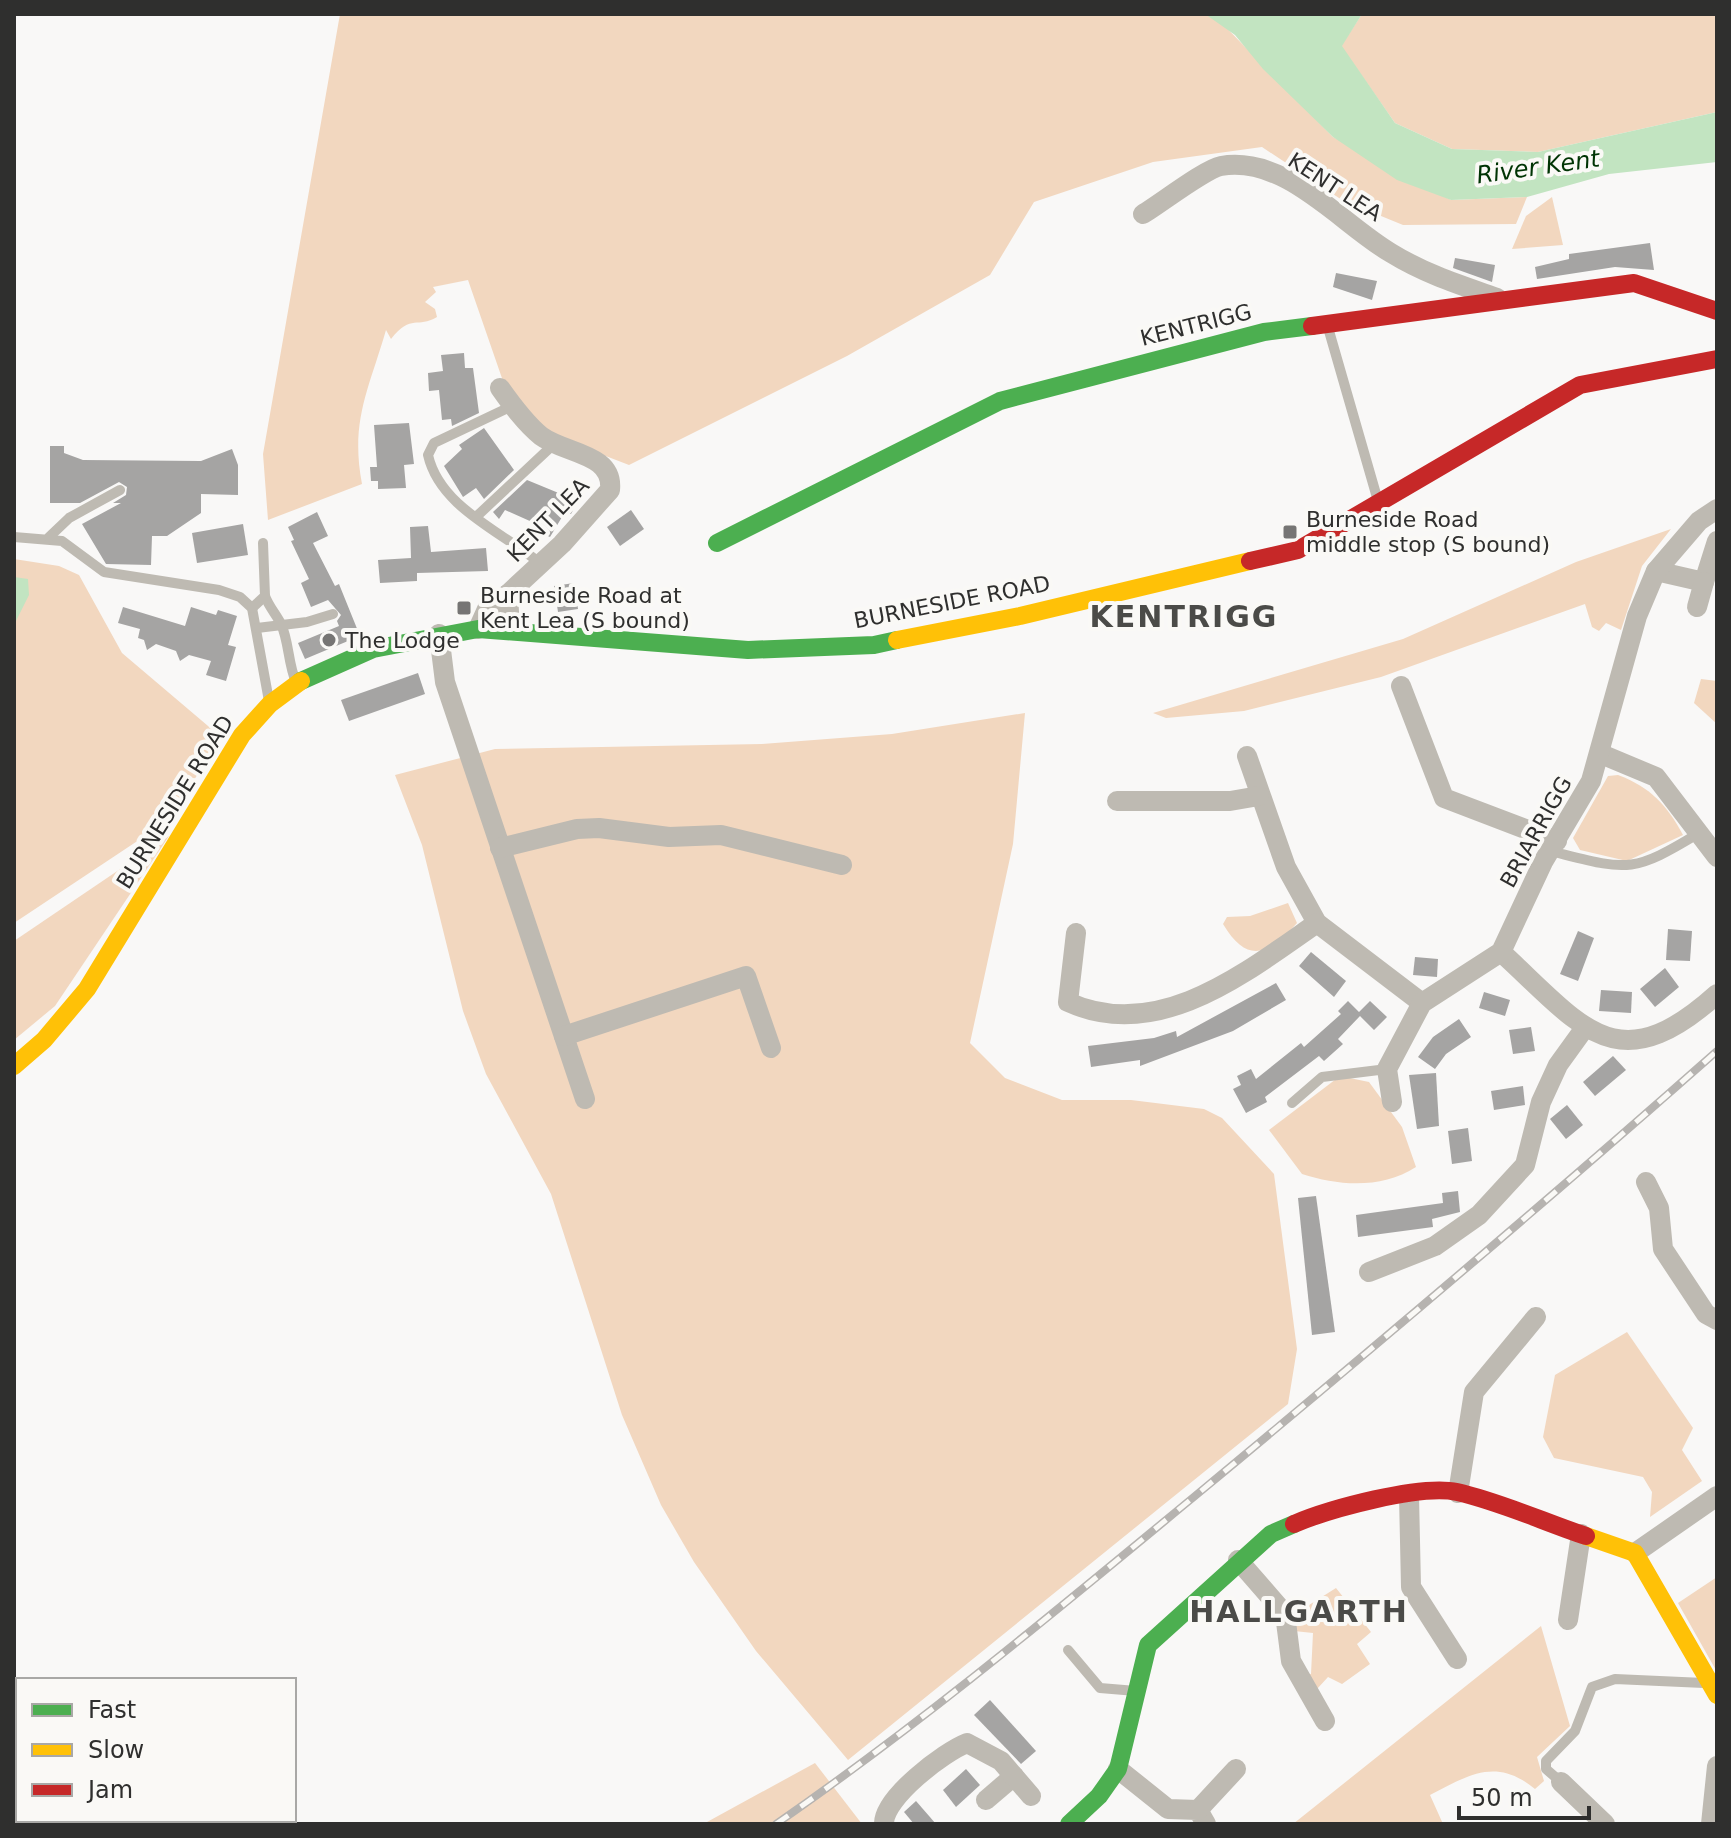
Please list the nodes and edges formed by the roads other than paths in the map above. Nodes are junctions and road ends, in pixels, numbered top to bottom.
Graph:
1 (1143, 214) dead end
2 (1502, 299) junction
3 (1717, 311) edge
4 (1327, 323) junction
5 (1717, 359) edge
6 (500, 388) dead end
7 (512, 406) junction
8 (554, 444) junction
9 (120, 490) dead end
10 (1379, 503) junction
11 (1717, 509) edge
12 (477, 516) junction
13 (14, 537) edge
14 (49, 537) junction
15 (1717, 541) edge
16 (263, 543) dead end
17 (717, 543) dead end
18 (541, 564) junction
19 (1656, 571) junction
20 (1704, 582) junction
21 (508, 594) junction
22 (265, 596) junction
23 (1697, 607) dead end
24 (252, 608) junction
25 (333, 614) dead end
26 (281, 624) junction
27 (257, 628) junction
28 (478, 629) junction
29 (510, 630) junction
30 (439, 634) junction
31 (297, 684) junction
32 (1401, 686) dead end
33 (270, 704) junction
34 (1601, 754) junction
35 (1247, 756) dead end
36 (1259, 796) junction
37 (1117, 801) dead end
38 (1701, 832) junction
39 (1554, 846) junction
40 (500, 848) junction
41 (1717, 857) edge
42 (842, 865) dead end
43 (1317, 923) junction
44 (1076, 933) dead end
45 (1501, 952) junction
46 (1717, 994) edge
47 (1422, 1003) junction
48 (1584, 1029) junction
49 (564, 1036) junction
50 (771, 1048) dead end
51 (14, 1066) edge
52 (1387, 1069) junction
53 (585, 1099) dead end
54 (1392, 1102) dead end
55 (1292, 1103) dead end
56 (1646, 1182) dead end
57 (1369, 1272) dead end
58 (1536, 1317) dead end
59 (1717, 1320) edge
60 (1458, 1493) junction
61 (1409, 1495) junction
62 (1717, 1496) edge
63 (1581, 1534) junction
64 (1635, 1553) junction
65 (1238, 1560) junction
66 (1568, 1620) dead end
67 (1068, 1650) dead end
68 (1457, 1659) dead end
69 (1714, 1689) edge
70 (1136, 1692) junction
71 (1325, 1721) dead end
72 (1717, 1766) edge
73 (1118, 1769) junction
74 (1236, 1769) dead end
75 (1014, 1776) junction
76 (1561, 1782) joint
77 (1031, 1796) dead end
78 (986, 1800) dead end
79 (1202, 1817) edge
80 (884, 1824) edge
81 (1069, 1824) edge
82 (1605, 1824) edge
83 (1711, 1824) edge

1 - 2 street, KENT LEA
2 - 3 street, KENTRIGG
2 - 4 street, KENTRIGG
4 - 10 lane
4 - 17 street, KENTRIGG
5 - 10 street, BURNESIDE ROAD
6 - 7 street, KENT LEA
7 - 8 street, KENT LEA
7 - 12 lane
8 - 12 lane
8 - 18 street, KENT LEA
9 - 14 lane
10 - 29 street, BURNESIDE ROAD
11 - 19 street, BRIARRIGG
12 - 18 lane
13 - 14 lane
14 - 24 lane
15 - 20 street
16 - 22 lane
18 - 21 street, KENT LEA
19 - 20 street
19 - 34 street, BRIARRIGG
20 - 23 street
21 - 28 street, KENT LEA
21 - 29 street, KENT LEA
22 - 24 lane
22 - 26 lane
24 - 27 lane
25 - 26 lane
26 - 27 lane
26 - 31 lane
27 - 33 lane
28 - 29 street, BURNESIDE ROAD
28 - 30 street, BURNESIDE ROAD
30 - 31 street, BURNESIDE ROAD
30 - 40 street
31 - 33 street, BURNESIDE ROAD
32 - 39 street
33 - 51 street, BURNESIDE ROAD
34 - 38 street
34 - 39 street, BRIARRIGG
35 - 36 street
36 - 37 street
36 - 43 street
38 - 39 lane
38 - 41 street
39 - 45 street, BRIARRIGG
40 - 42 street
40 - 49 street
43 - 44 street
43 - 47 street
45 - 47 street
45 - 48 street
46 - 48 street
47 - 52 street
48 - 57 street
49 - 50 street
49 - 53 street
52 - 54 street
52 - 55 lane
56 - 59 street
58 - 60 street
60 - 61 street
60 - 63 street
61 - 65 street
61 - 68 street
62 - 64 street
63 - 64 street
63 - 66 street
64 - 69 street
65 - 70 street
65 - 71 street
67 - 70 lane
69 - 76 lane
70 - 73 street
72 - 83 street
73 - 79 street
73 - 81 street
74 - 79 street
75 - 77 street
75 - 78 street
75 - 80 street
76 - 82 street

